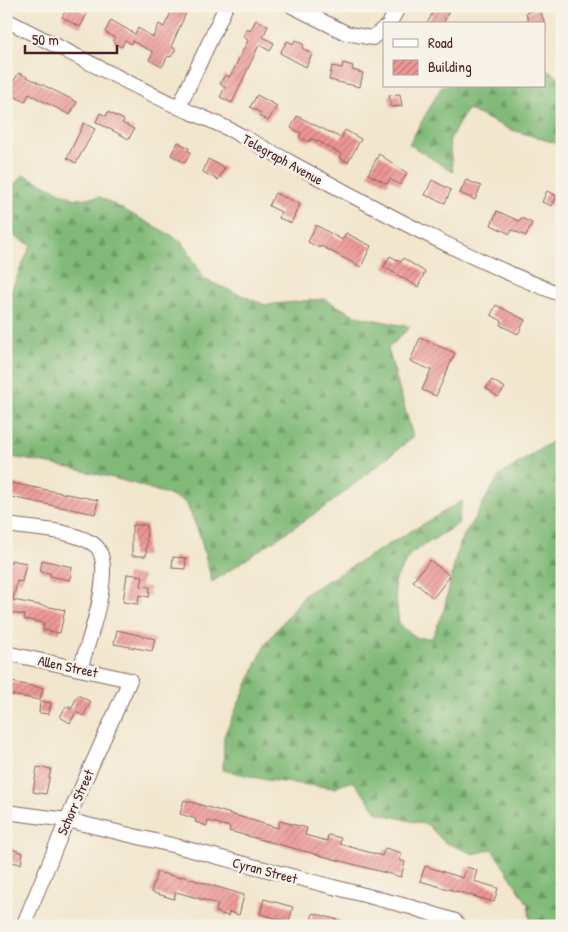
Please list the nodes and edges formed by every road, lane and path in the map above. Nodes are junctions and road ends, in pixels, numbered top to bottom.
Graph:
1 (226, 6) edge
2 (292, 6) edge
3 (399, 6) edge
4 (6, 20) edge
5 (390, 22) edge
6 (383, 29) edge
7 (179, 107) junction
8 (562, 295) edge
9 (6, 525) edge
10 (6, 653) edge
11 (80, 669) junction
12 (130, 680) joint
13 (6, 812) edge
14 (67, 820) junction
15 (23, 926) edge
16 (460, 926) edge

1 - 7 street
2 - 6 street
3 - 5 street
4 - 7 street, Telegraph Avenue
7 - 8 street, Telegraph Avenue
9 - 11 street
10 - 11 street, Allen Street
11 - 12 street, Allen Street
12 - 14 street, Schorr Street
13 - 14 street, Cyran Street
14 - 15 street, Schorr Street
14 - 16 street, Cyran Street

